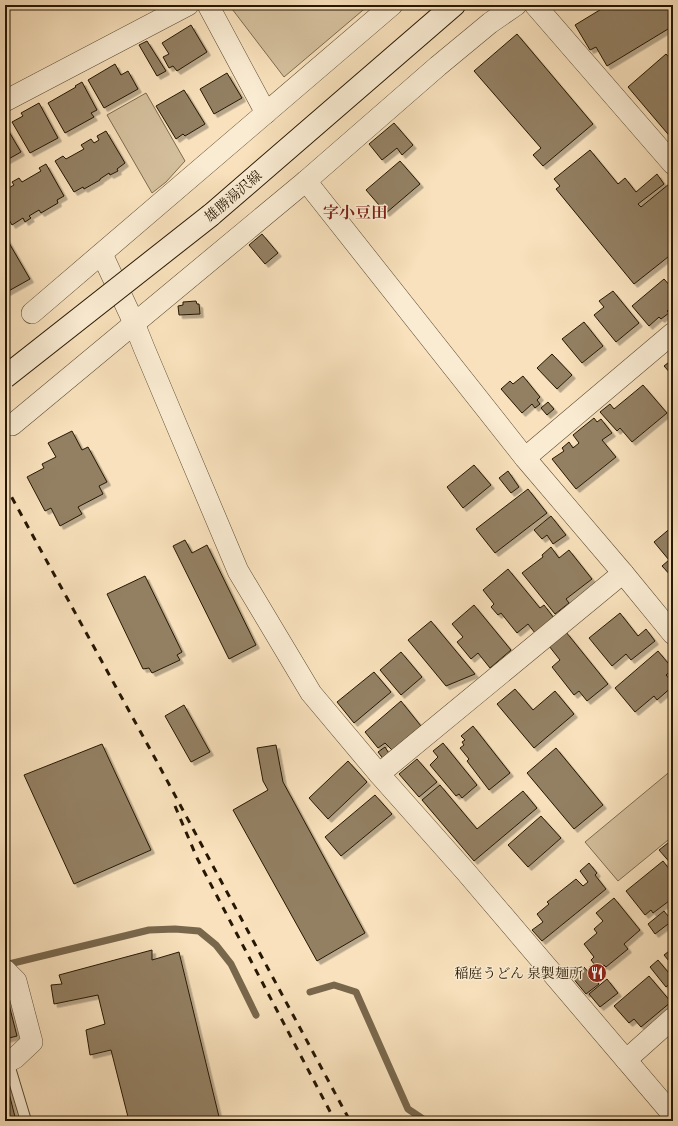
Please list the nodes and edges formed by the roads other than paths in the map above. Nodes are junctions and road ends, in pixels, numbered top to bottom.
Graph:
1 (188, 5) edge
2 (208, 5) edge
3 (392, 5) edge
4 (454, 5) edge
5 (516, 5) edge
6 (535, 5) edge
7 (5, 101) edge
8 (266, 113) junction
9 (673, 164) edge
10 (306, 181) junction
11 (102, 254) junction
12 (32, 313) dead end
13 (134, 323) junction
14 (673, 333) edge
15 (5, 377) edge
16 (12, 425) dead end
17 (525, 458) junction
18 (623, 573) junction
19 (671, 629) edge
20 (379, 774) junction
21 (5, 970) edge
22 (673, 1018) edge
23 (626, 1060) junction
24 (7, 1062) edge
25 (673, 1116) edge
26 (26, 1121) edge

1 - 7 street
2 - 8 street
3 - 8 street
4 - 15 main road, 雄勝湯沢線, bridge
5 - 10 street
6 - 9 street
8 - 11 street
10 - 13 street
10 - 17 street
11 - 12 street
11 - 13 street
13 - 16 street
13 - 20 street
14 - 17 street
17 - 18 street
18 - 19 street
18 - 20 street
20 - 23 street
21 - 24 street
22 - 23 street
23 - 25 street
24 - 26 lane

